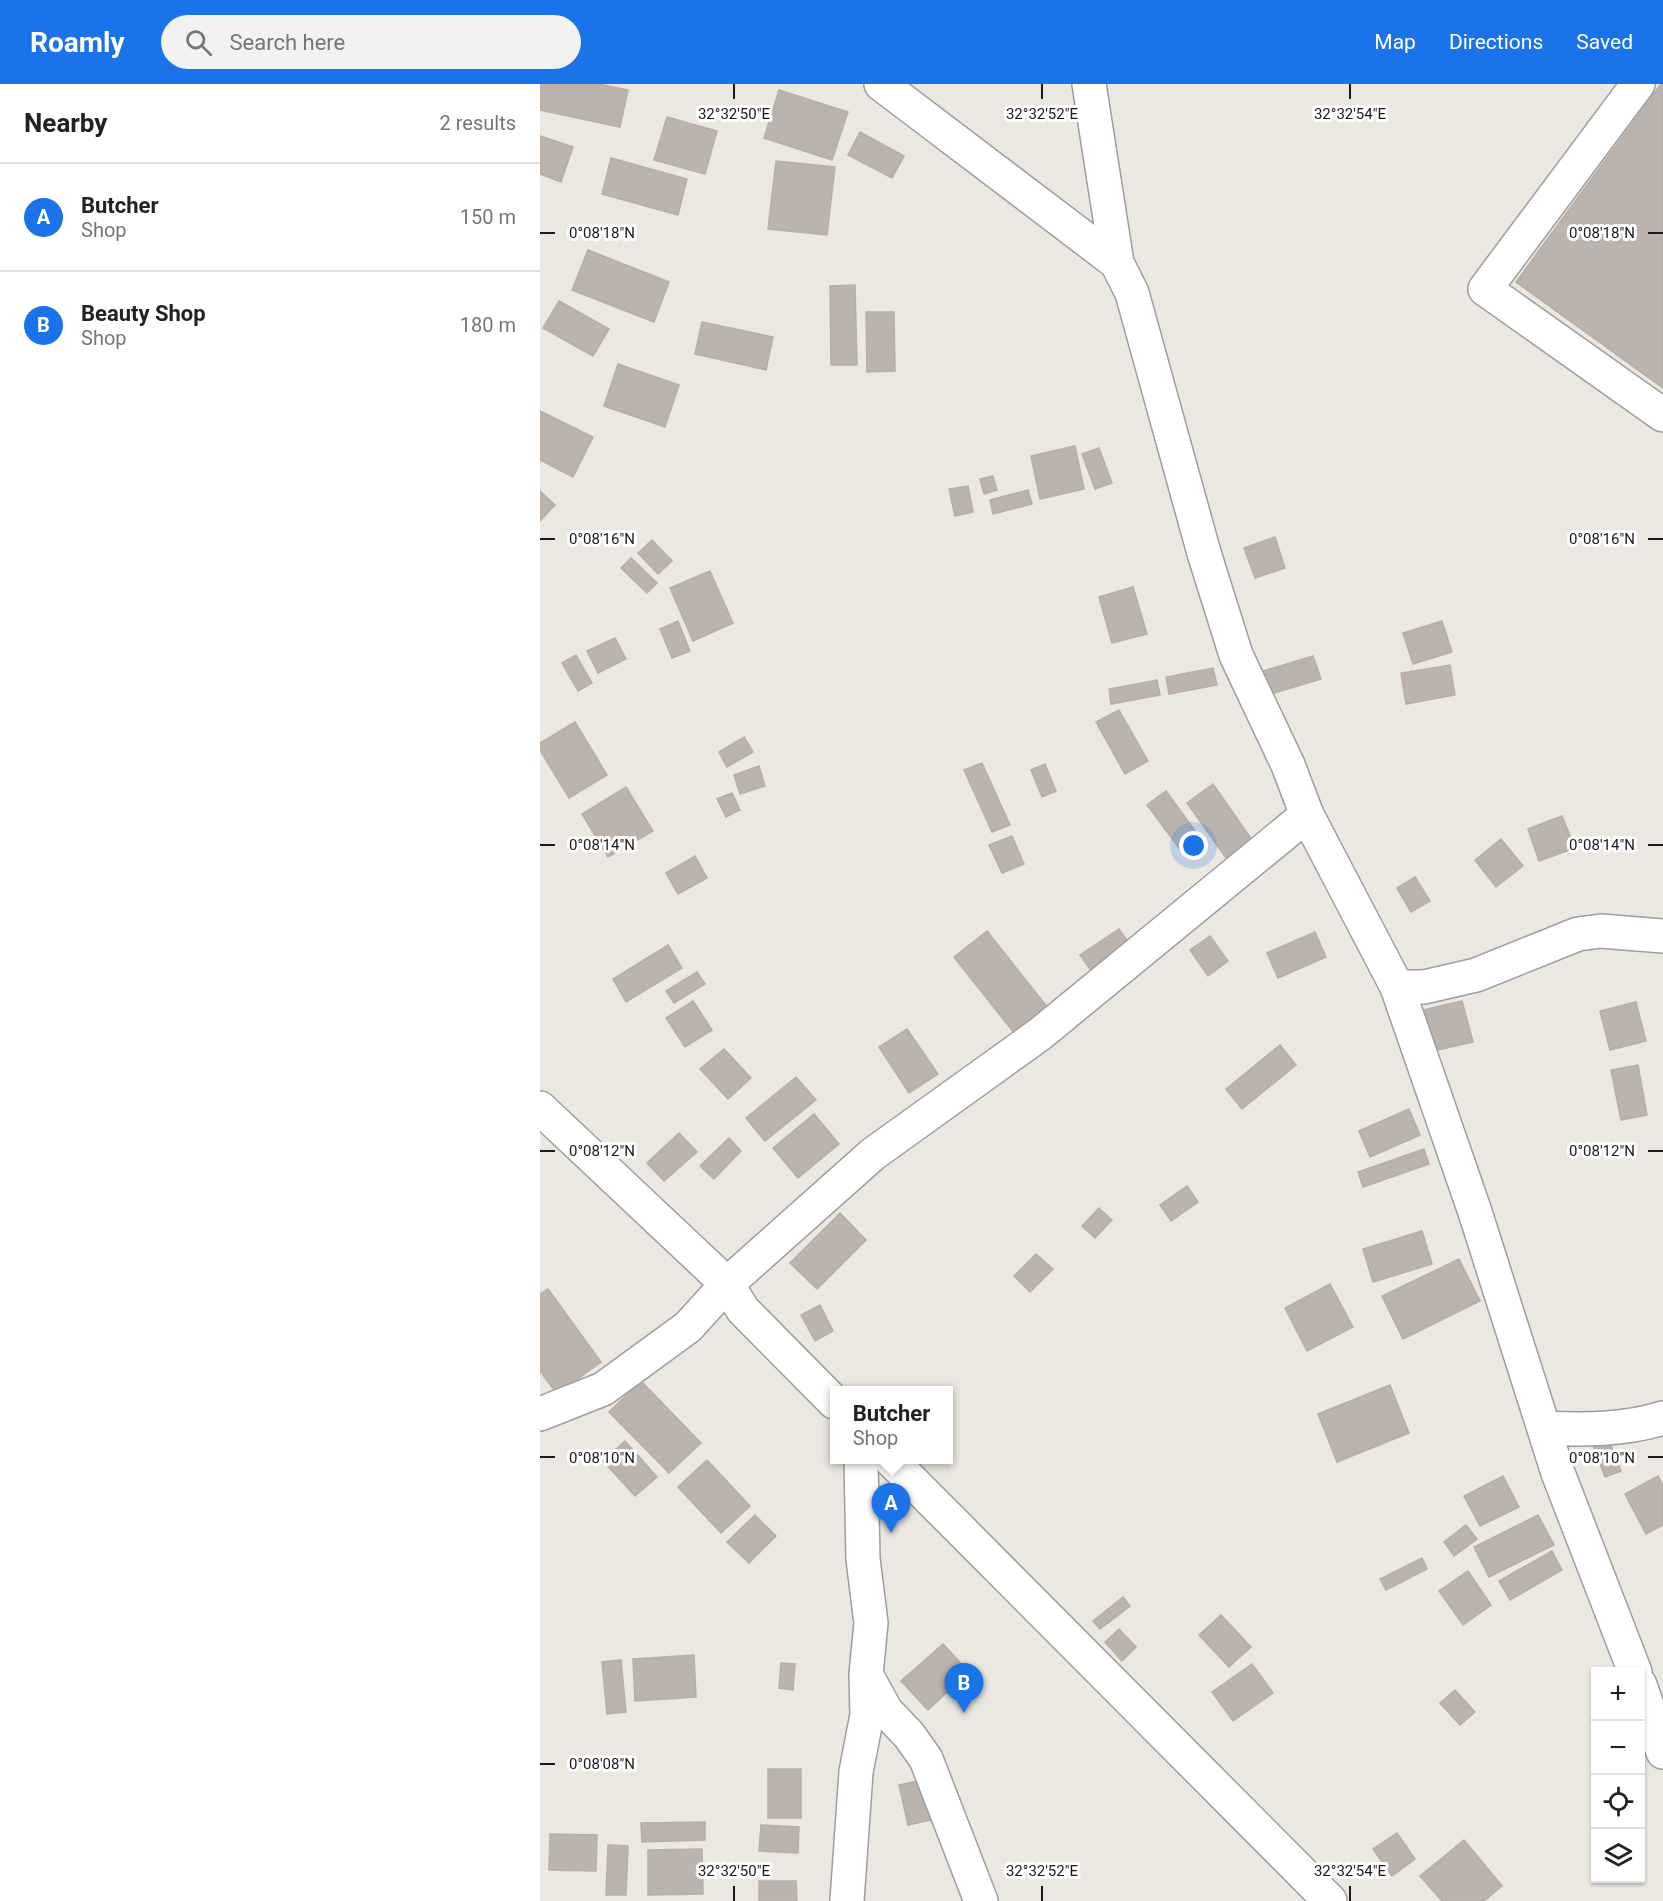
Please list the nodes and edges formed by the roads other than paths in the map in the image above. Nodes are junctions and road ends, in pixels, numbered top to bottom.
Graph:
1 (881, 84) edge
2 (1089, 84) edge
3 (1638, 84) edge
4 (1118, 263) junction
5 (1663, 415) edge
6 (1307, 815) junction
7 (1663, 936) edge
8 (1397, 987) junction
9 (540, 1108) edge
10 (727, 1284) junction
11 (830, 1398) edge
12 (540, 1414) edge
13 (1663, 1418) edge
14 (1544, 1428) junction
15 (861, 1464) edge
16 (895, 1464) edge
17 (1633, 1667) edge
18 (866, 1674) junction
19 (1645, 1697) edge
20 (1663, 1752) edge
21 (847, 1901) edge
22 (981, 1901) edge
23 (1329, 1901) edge

1 - 4 street
2 - 4 street
3 - 5 street
4 - 6 street
6 - 8 street
6 - 10 street
7 - 8 street
8 - 14 street
9 - 10 street
10 - 11 street
10 - 12 street
13 - 14 street
14 - 17 street
15 - 18 street
16 - 23 street
18 - 21 street
18 - 22 street
19 - 20 street

